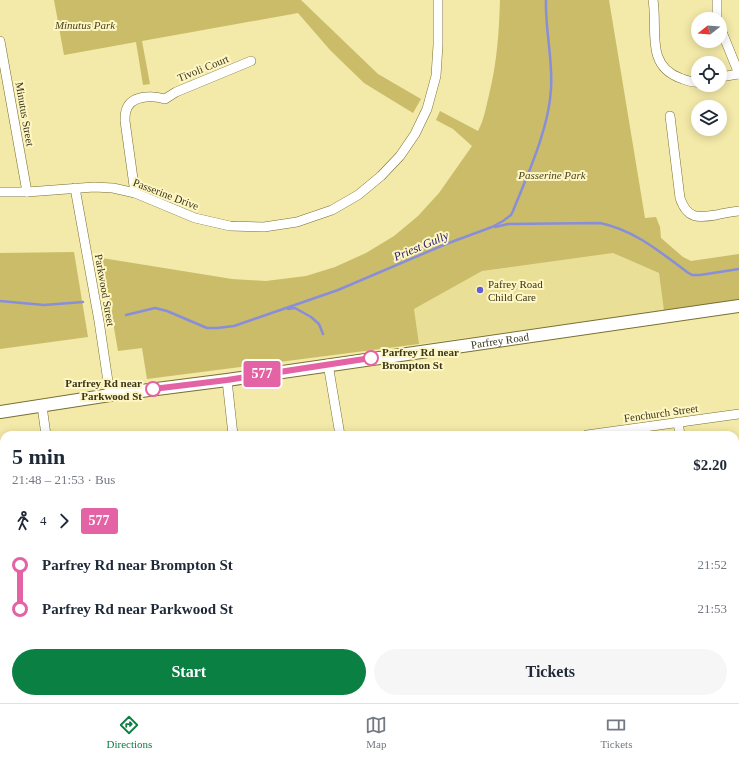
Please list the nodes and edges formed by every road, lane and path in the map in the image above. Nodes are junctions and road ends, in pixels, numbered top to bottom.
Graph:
1 (438, 0) edge
2 (653, 0) edge
3 (717, 0) edge
4 (717, 12) edge
5 (0, 41) edge
6 (727, 44) edge
7 (251, 61) dead end
8 (2, 69) edge
9 (739, 74) edge
10 (727, 76) edge
11 (691, 82) edge
12 (670, 116) dead end
13 (75, 188) junction
14 (0, 192) edge
15 (27, 192) junction
16 (135, 193) junction
17 (739, 210) edge
18 (739, 306) edge
19 (328, 364) junction
20 (227, 380) junction
21 (110, 395) junction
22 (42, 406) junction
23 (0, 412) edge
24 (739, 414) edge
25 (678, 422) junction
26 (45, 431) edge
27 (233, 431) edge
28 (339, 431) edge
29 (615, 431) edge
30 (679, 431) edge

1 - 16 street, Passerine Drive
2 - 11 street
3 - 4 street
5 - 8 street, Minutus Street
6 - 9 street
7 - 16 street, Tivoli Court
8 - 15 street, Minutus Street
9 - 10 street
12 - 17 street
13 - 15 street, Passerine Drive
13 - 16 street, Passerine Drive
13 - 21 street, Parkwood Street
14 - 15 street, Passerine Drive
18 - 19 main road, Parfrey Road
19 - 20 main road, Parfrey Road
19 - 28 street
20 - 21 main road, Parfrey Road
20 - 27 street
21 - 22 main road, Parfrey Road
22 - 23 main road, Parfrey Road
22 - 26 street
24 - 25 street, Fenchurch Street
25 - 29 street, Fenchurch Street
25 - 30 street

